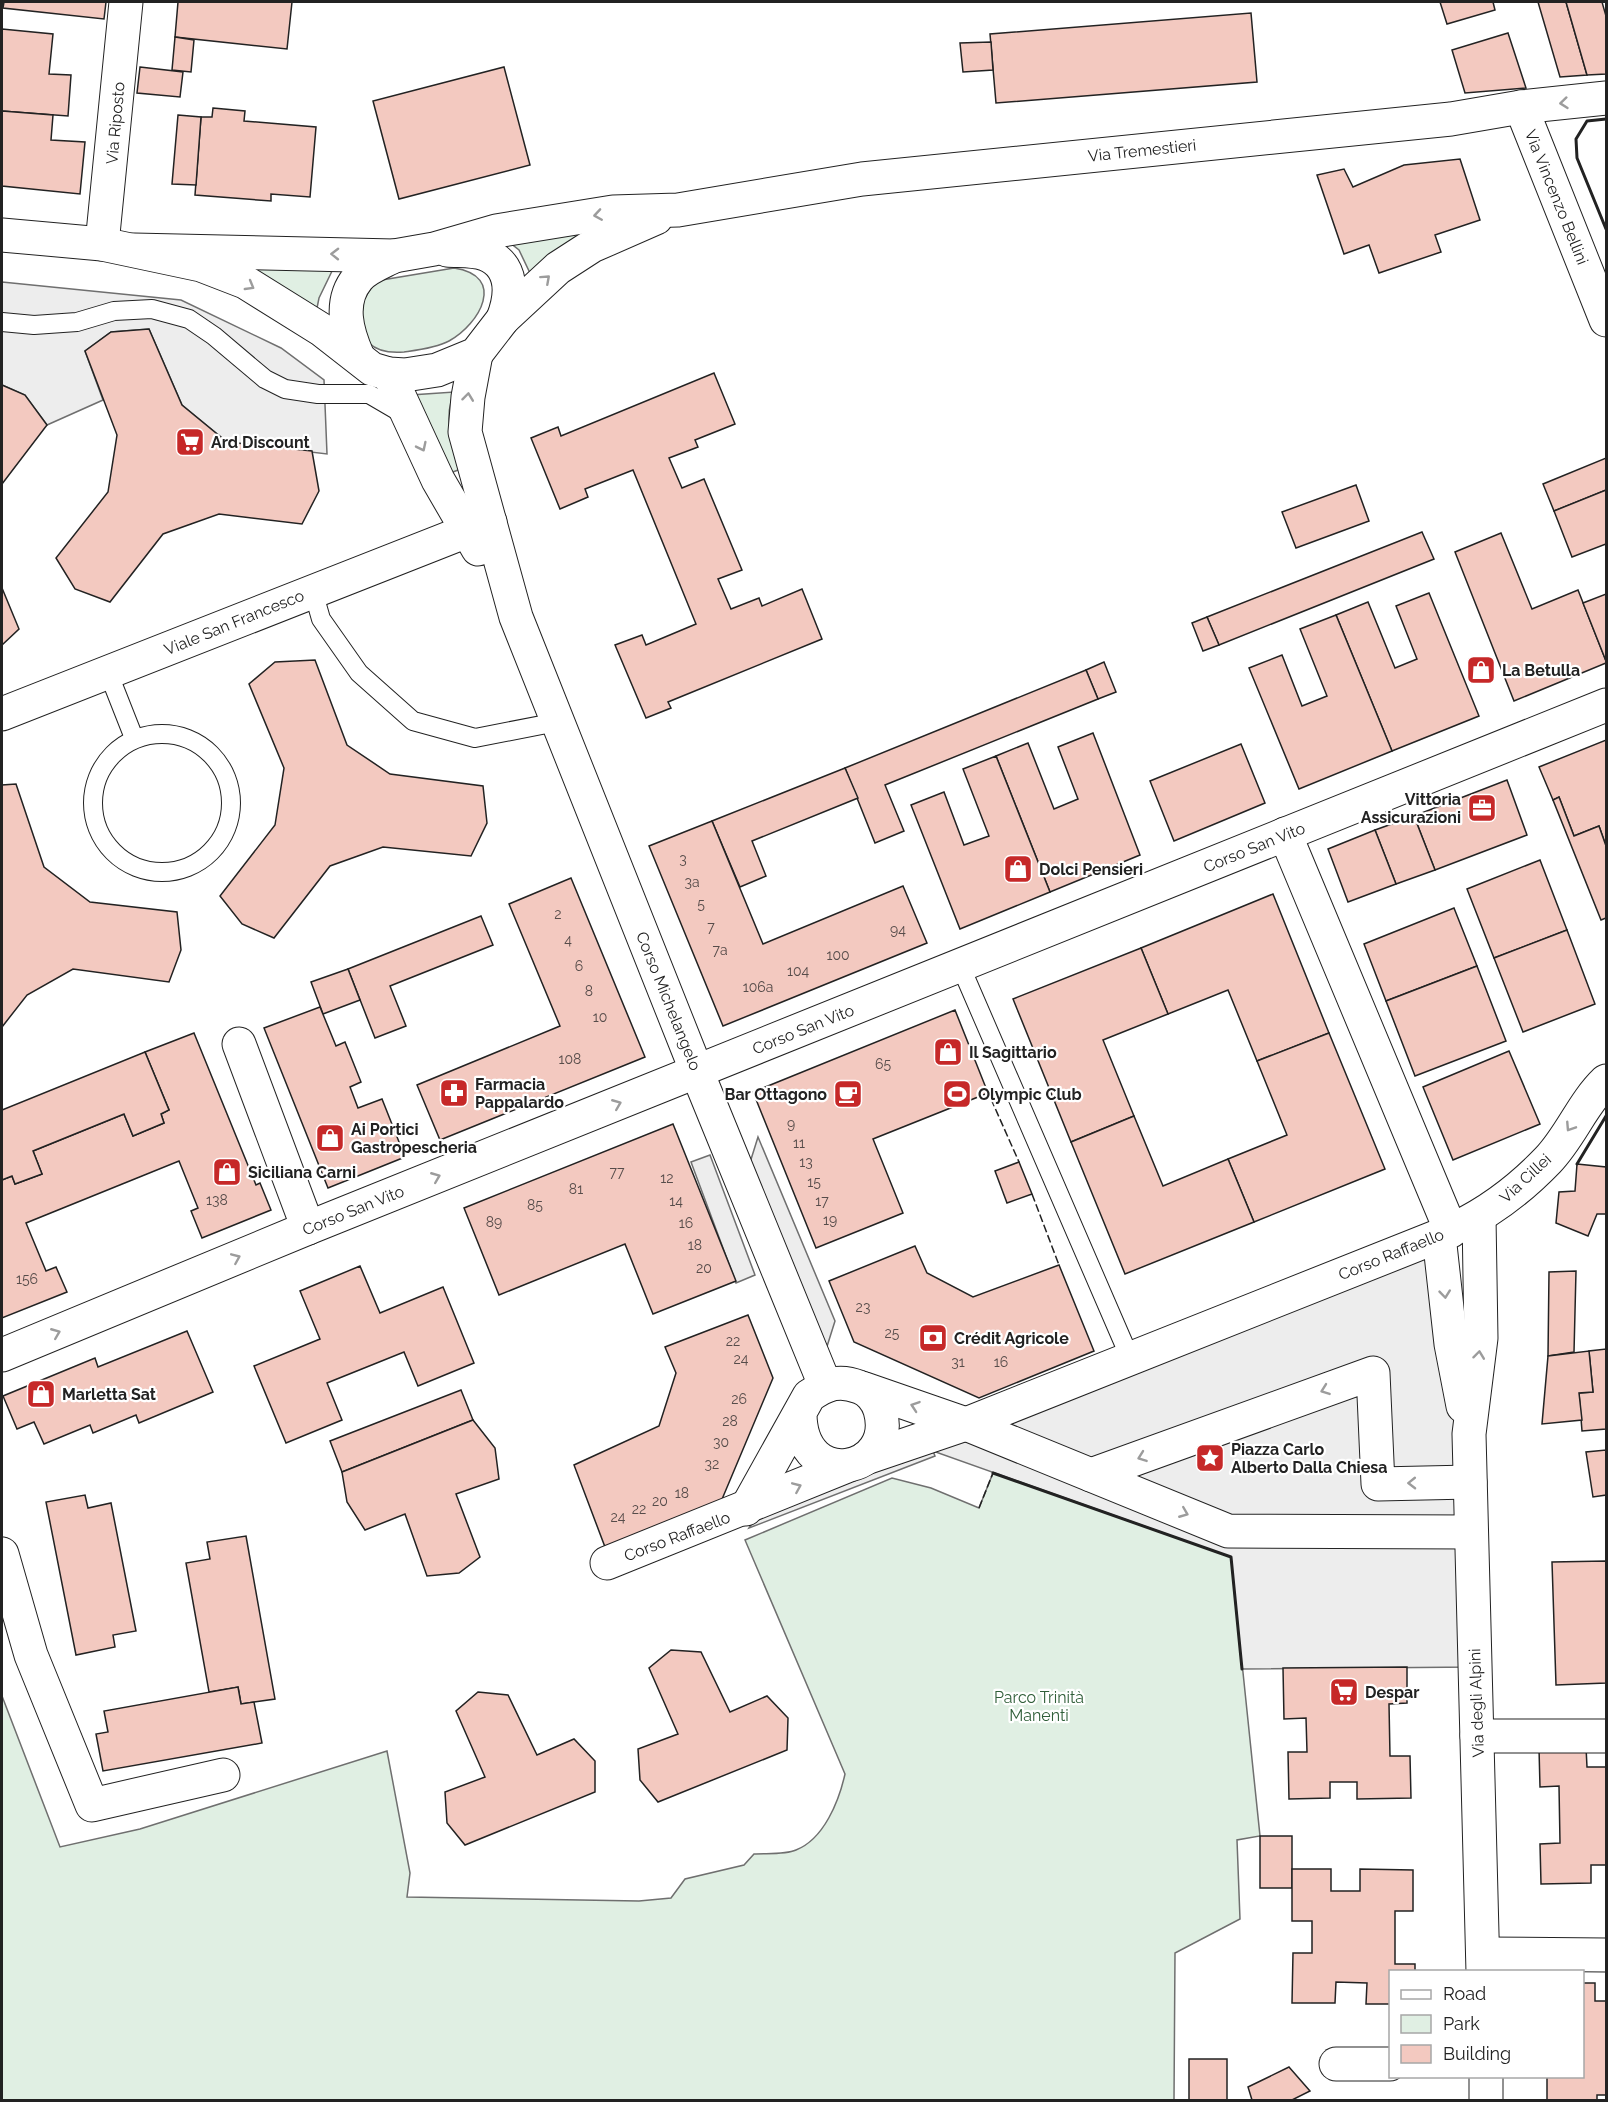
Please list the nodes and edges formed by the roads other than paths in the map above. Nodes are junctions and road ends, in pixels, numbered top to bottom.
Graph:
1 (126, 2) edge
2 (1606, 98) edge
3 (1521, 108) junction
4 (678, 210) junction
5 (2, 236) edge
6 (102, 244) junction
7 (434, 249) junction
8 (134, 250) junction
9 (394, 256) junction
10 (503, 319) junction
11 (1606, 320) edge
12 (2, 322) edge
13 (476, 354) junction
14 (358, 357) junction
15 (379, 384) junction
16 (479, 526) junction
17 (314, 591) junction
18 (108, 672) junction
19 (1606, 705) edge
20 (2, 714) edge
21 (558, 722) junction
22 (134, 738) junction
23 (1285, 834) junction
24 (960, 965) junction
25 (239, 1044) dead end
26 (697, 1072) junction
27 (1606, 1082) edge
28 (308, 1228) junction
29 (1456, 1228) junction
30 (2, 1355) edge
31 (1130, 1358) junction
32 (825, 1385) junction
33 (865, 1389) junction
34 (800, 1414) junction
35 (966, 1424) junction
36 (1469, 1434) junction
37 (857, 1462) junction
38 (1091, 1475) junction
39 (1470, 1482) junction
40 (1378, 1484) junction
41 (746, 1509) junction
42 (1380, 1532) junction
43 (1472, 1532) junction
44 (2, 1554) edge
45 (607, 1563) dead end
46 (1477, 1736) junction
47 (1606, 1736) edge
48 (223, 1775) dead end
49 (1606, 1955) edge
50 (1483, 1963) edge
51 (1335, 2064) dead end
52 (1389, 2064) edge
53 (1486, 2078) edge
54 (1486, 2100) edge

1 - 6 street, Via Riposto
2 -> 3 street, Via Tremestieri
3 - 4 street, Via Tremestieri
3 - 11 street, Via Vincenzo Bellini
4 -> 7 street
10 -> 4 street
5 - 6 street
6 - 8 street
7 - 9 street
7 - 10 street
9 -> 8 street
8 -> 14 street
9 - 14 street
10 - 13 street
12 - 15 lane
13 - 15 street
16 -> 13 street
14 - 15 street
15 -> 16 street
16 - 17 street, Viale San Francesco
16 - 21 street, Corso Michelangelo
17 - 18 street, Viale San Francesco
17 - 21 lane
18 - 20 street, Viale San Francesco
18 - 22 lane
19 - 23 street, Corso San Vito
21 - 26 street, Corso Michelangelo
22 - 22 lane
23 - 24 street, Corso San Vito
23 - 29 street, Corso Raffaello
24 - 26 street, Corso San Vito
24 - 31 lane
25 - 28 street
28 -> 26 street, Corso San Vito
26 - 32 street, Corso Michelangelo
27 -> 29 street, Via Cillei
30 -> 28 street, Corso San Vito
29 - 31 street, Corso Raffaello
29 -> 36 street
36 -> 29 street
31 - 35 street, Corso Raffaello
32 - 33 street
32 - 34 street
35 -> 33 street
33 - 37 street
34 - 37 street
34 - 41 street
35 - 37 street, Corso Raffaello
35 - 38 street
36 - 39 street, Via degli Alpini
41 -> 37 street, Corso Raffaello
40 -> 38 street
38 -> 42 street
39 -> 40 street
39 - 43 street, Via degli Alpini
40 - 42 street
41 - 45 street, Corso Raffaello
42 - 43 street
43 - 46 street, Via degli Alpini
44 - 48 street
46 - 47 street
46 - 50 street, Via degli Alpini
49 - 50 street
51 - 52 street
53 - 54 street

